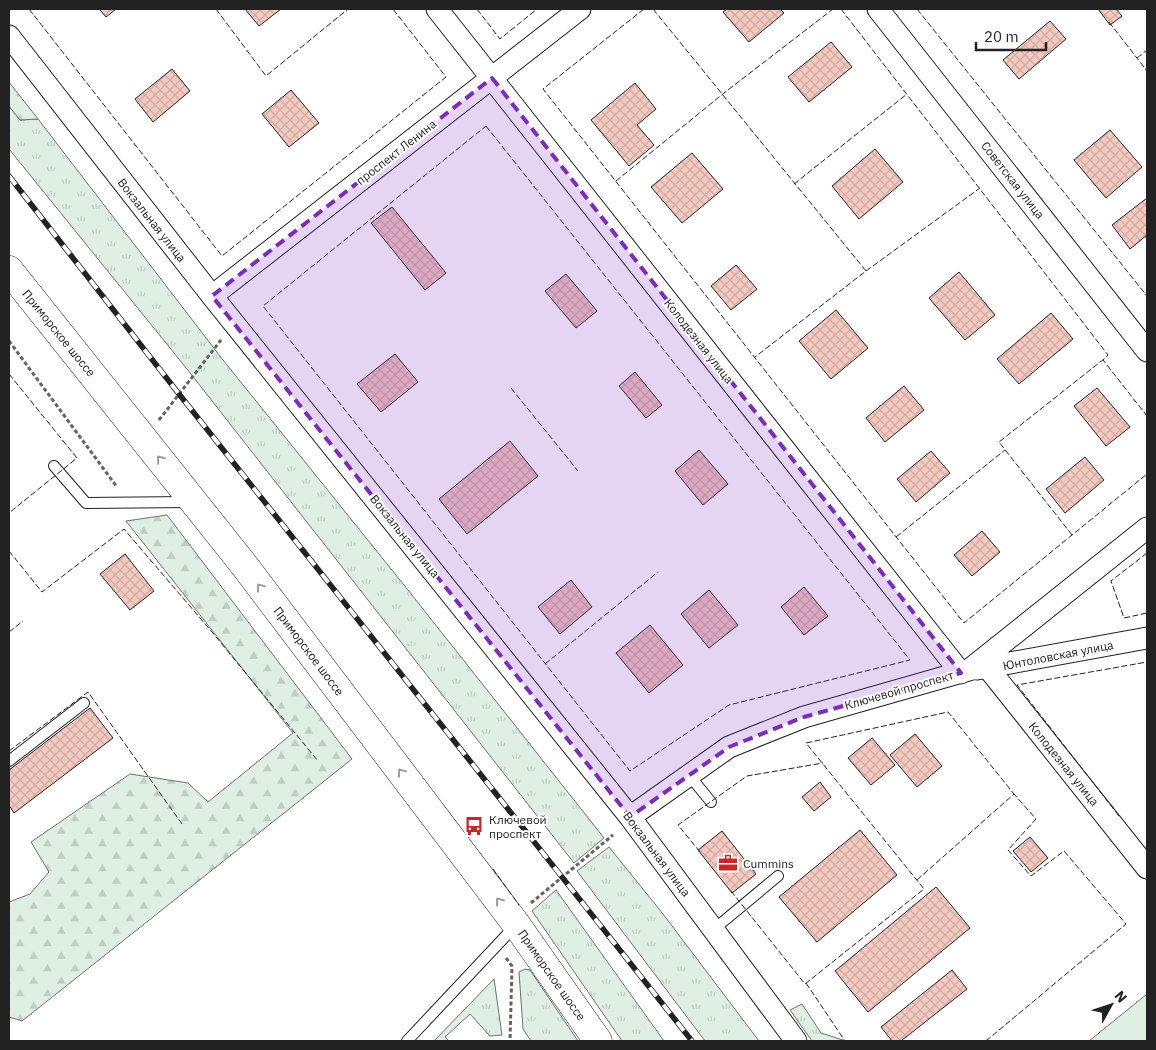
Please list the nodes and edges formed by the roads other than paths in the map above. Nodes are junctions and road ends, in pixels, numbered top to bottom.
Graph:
1 (437, 9) edge
2 (580, 9) edge
3 (878, 9) edge
4 (9, 36) edge
5 (492, 78) junction
6 (9, 270) edge
7 (212, 296) junction
8 (1147, 351) edge
9 (54, 466) dead end
10 (194, 502) junction
11 (1147, 528) edge
12 (1147, 638) edge
13 (975, 667) junction
14 (84, 703) dead end
15 (9, 761) edge
16 (690, 775) junction
17 (711, 802) dead end
18 (630, 817) junction
19 (1147, 868) edge
20 (778, 876) dead end
21 (521, 916) junction
22 (713, 930) junction
23 (407, 1041) edge
24 (598, 1041) edge
25 (796, 1041) edge

1 - 5 street, Колодезная улица
2 - 5 street, проспект Ленина
3 - 8 street, Советская улица
4 - 7 street, Вокзальная улица
5 - 7 street, проспект Ленина
5 - 13 street, Колодезная улица
10 -> 6 main road, Приморское шоссе
7 - 18 street, Вокзальная улица
9 - 10 lane
21 -> 10 main road, Приморское шоссе
11 - 13 street, Ключевой проспект
12 - 13 street, Юнтоловская улица
13 - 16 street, Ключевой проспект
13 - 19 street, Колодезная улица
14 - 15 lane
16 - 17 lane
16 - 18 street, Ключевой проспект
18 - 22 street, Вокзальная улица
20 - 22 lane
21 - 23 lane
21 - 24 main road, Приморское шоссе
22 - 25 street, Вокзальная улица

